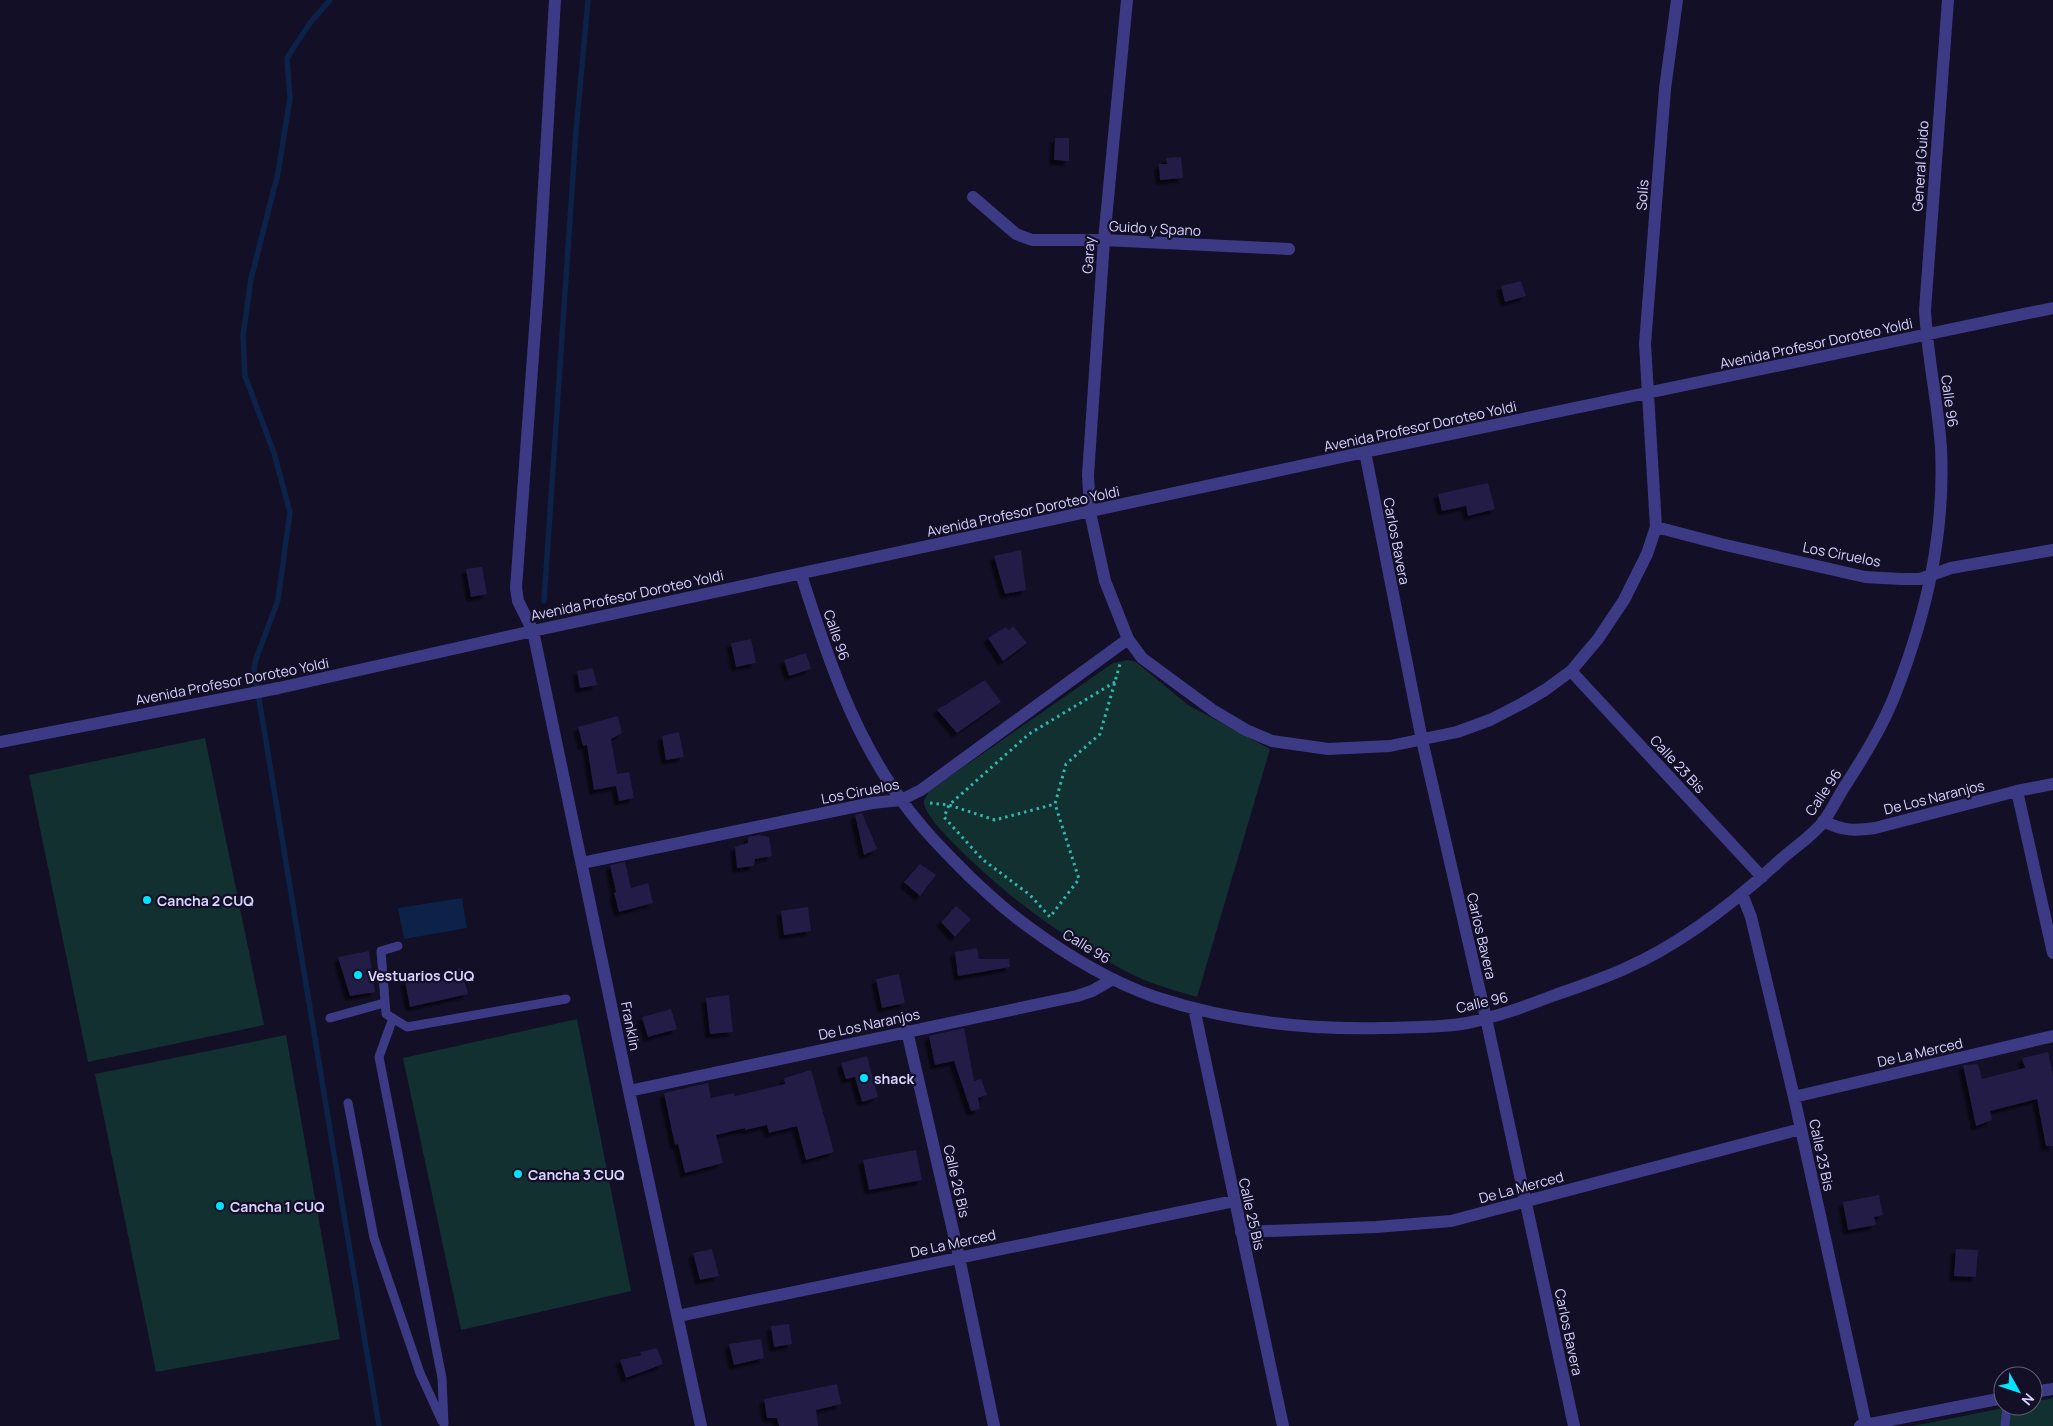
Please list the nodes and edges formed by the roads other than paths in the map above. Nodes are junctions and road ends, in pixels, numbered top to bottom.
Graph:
1 (555, 0) edge
2 (1127, 0) edge
3 (1677, 0) edge
4 (1948, 0) edge
5 (973, 197) dead end
6 (1104, 240) junction
7 (1289, 249) dead end
8 (2053, 308) edge
9 (1926, 334) junction
10 (1649, 394) junction
11 (1365, 452) junction
12 (1090, 512) junction
13 (1656, 527) junction
14 (2053, 550) edge
15 (801, 574) junction
16 (1932, 574) junction
17 (533, 630) junction
18 (1124, 643) junction
19 (1571, 671) junction
20 (1422, 740) junction
21 (0, 742) edge
22 (2053, 784) edge
23 (2017, 792) junction
24 (901, 800) junction
25 (1823, 821) junction
26 (582, 863) junction
27 (1762, 877) junction
28 (1742, 894) junction
29 (398, 946) dead end
30 (2053, 953) edge
31 (1112, 979) junction
32 (566, 999) dead end
33 (384, 1003) junction
34 (1194, 1008) junction
35 (330, 1018) dead end
36 (393, 1018) junction
37 (1486, 1018) junction
38 (907, 1031) junction
39 (2053, 1036) edge
40 (629, 1091) junction
41 (1794, 1097) junction
42 (348, 1103) dead end
43 (1801, 1129) junction
44 (1234, 1201) junction
45 (1525, 1202) junction
46 (1241, 1232) junction
47 (959, 1257) junction
48 (678, 1316) junction
49 (1993, 1400) edge
50 (444, 1425) edge
51 (1863, 1425) edge
52 (701, 1426) edge
53 (994, 1426) edge
54 (1283, 1426) edge
55 (1574, 1426) edge

1 - 17 street, Franklin
2 - 6 street, Garay
3 - 10 street, Solís
4 - 9 street, General Guido
5 - 6 street, Guido y Spano
6 - 7 street, Guido y Spano
6 - 12 street, Garay
8 - 9 street, Avenida Profesor Doroteo Yoldi
9 - 10 street, Avenida Profesor Doroteo Yoldi
9 - 16 street, Calle 96
10 - 11 street, Avenida Profesor Doroteo Yoldi
10 - 13 street, Solís
11 - 12 street, Avenida Profesor Doroteo Yoldi
11 - 20 street, Carlos Bavera
12 - 15 street, Avenida Profesor Doroteo Yoldi
12 - 18 street, Garay
13 - 16 street, Los Ciruelos
13 - 19 street, Garay
14 - 16 street, Los Ciruelos
15 - 17 street, Avenida Profesor Doroteo Yoldi
15 - 24 street, Calle 96
16 - 25 street, Calle 96
17 - 21 street, Avenida Profesor Doroteo Yoldi
17 - 26 street, Franklin
18 - 20 street, Garay
18 - 24 street, Los Ciruelos
19 - 20 street, Garay
19 - 27 street, Calle 23 Bis
20 - 37 street, Carlos Bavera
22 - 23 street, De Los Naranjos
23 - 25 street, De Los Naranjos
23 - 30 street
24 - 26 street, Los Ciruelos
24 - 31 street, Calle 96
25 - 27 street, Calle 96
26 - 40 street, Franklin
27 - 28 street, Calle 96
28 - 37 street, Calle 96
28 - 41 street, Calle 23 Bis
29 - 33 lane
31 - 34 street, Calle 96
31 - 38 street, De Los Naranjos
32 - 36 lane
33 - 35 lane
33 - 36 lane
34 - 37 street, Calle 96
34 - 44 street, Calle 25 Bis
36 - 50 lane
37 - 45 street, Carlos Bavera
38 - 40 street, De Los Naranjos
38 - 47 street, Calle 26 Bis
39 - 41 street, De La Merced
40 - 48 street, Franklin
41 - 43 street, Calle 23 Bis
42 - 50 lane
43 - 45 street, De La Merced
43 - 51 street, Calle 23 Bis
44 - 46 street, Calle 25 Bis
44 - 47 street, De La Merced
45 - 46 street, De La Merced
45 - 55 street, Carlos Bavera
46 - 54 street, Calle 25 Bis
47 - 48 street, De La Merced
47 - 53 street, Calle 26 Bis
48 - 52 street, Franklin
49 - 51 street

